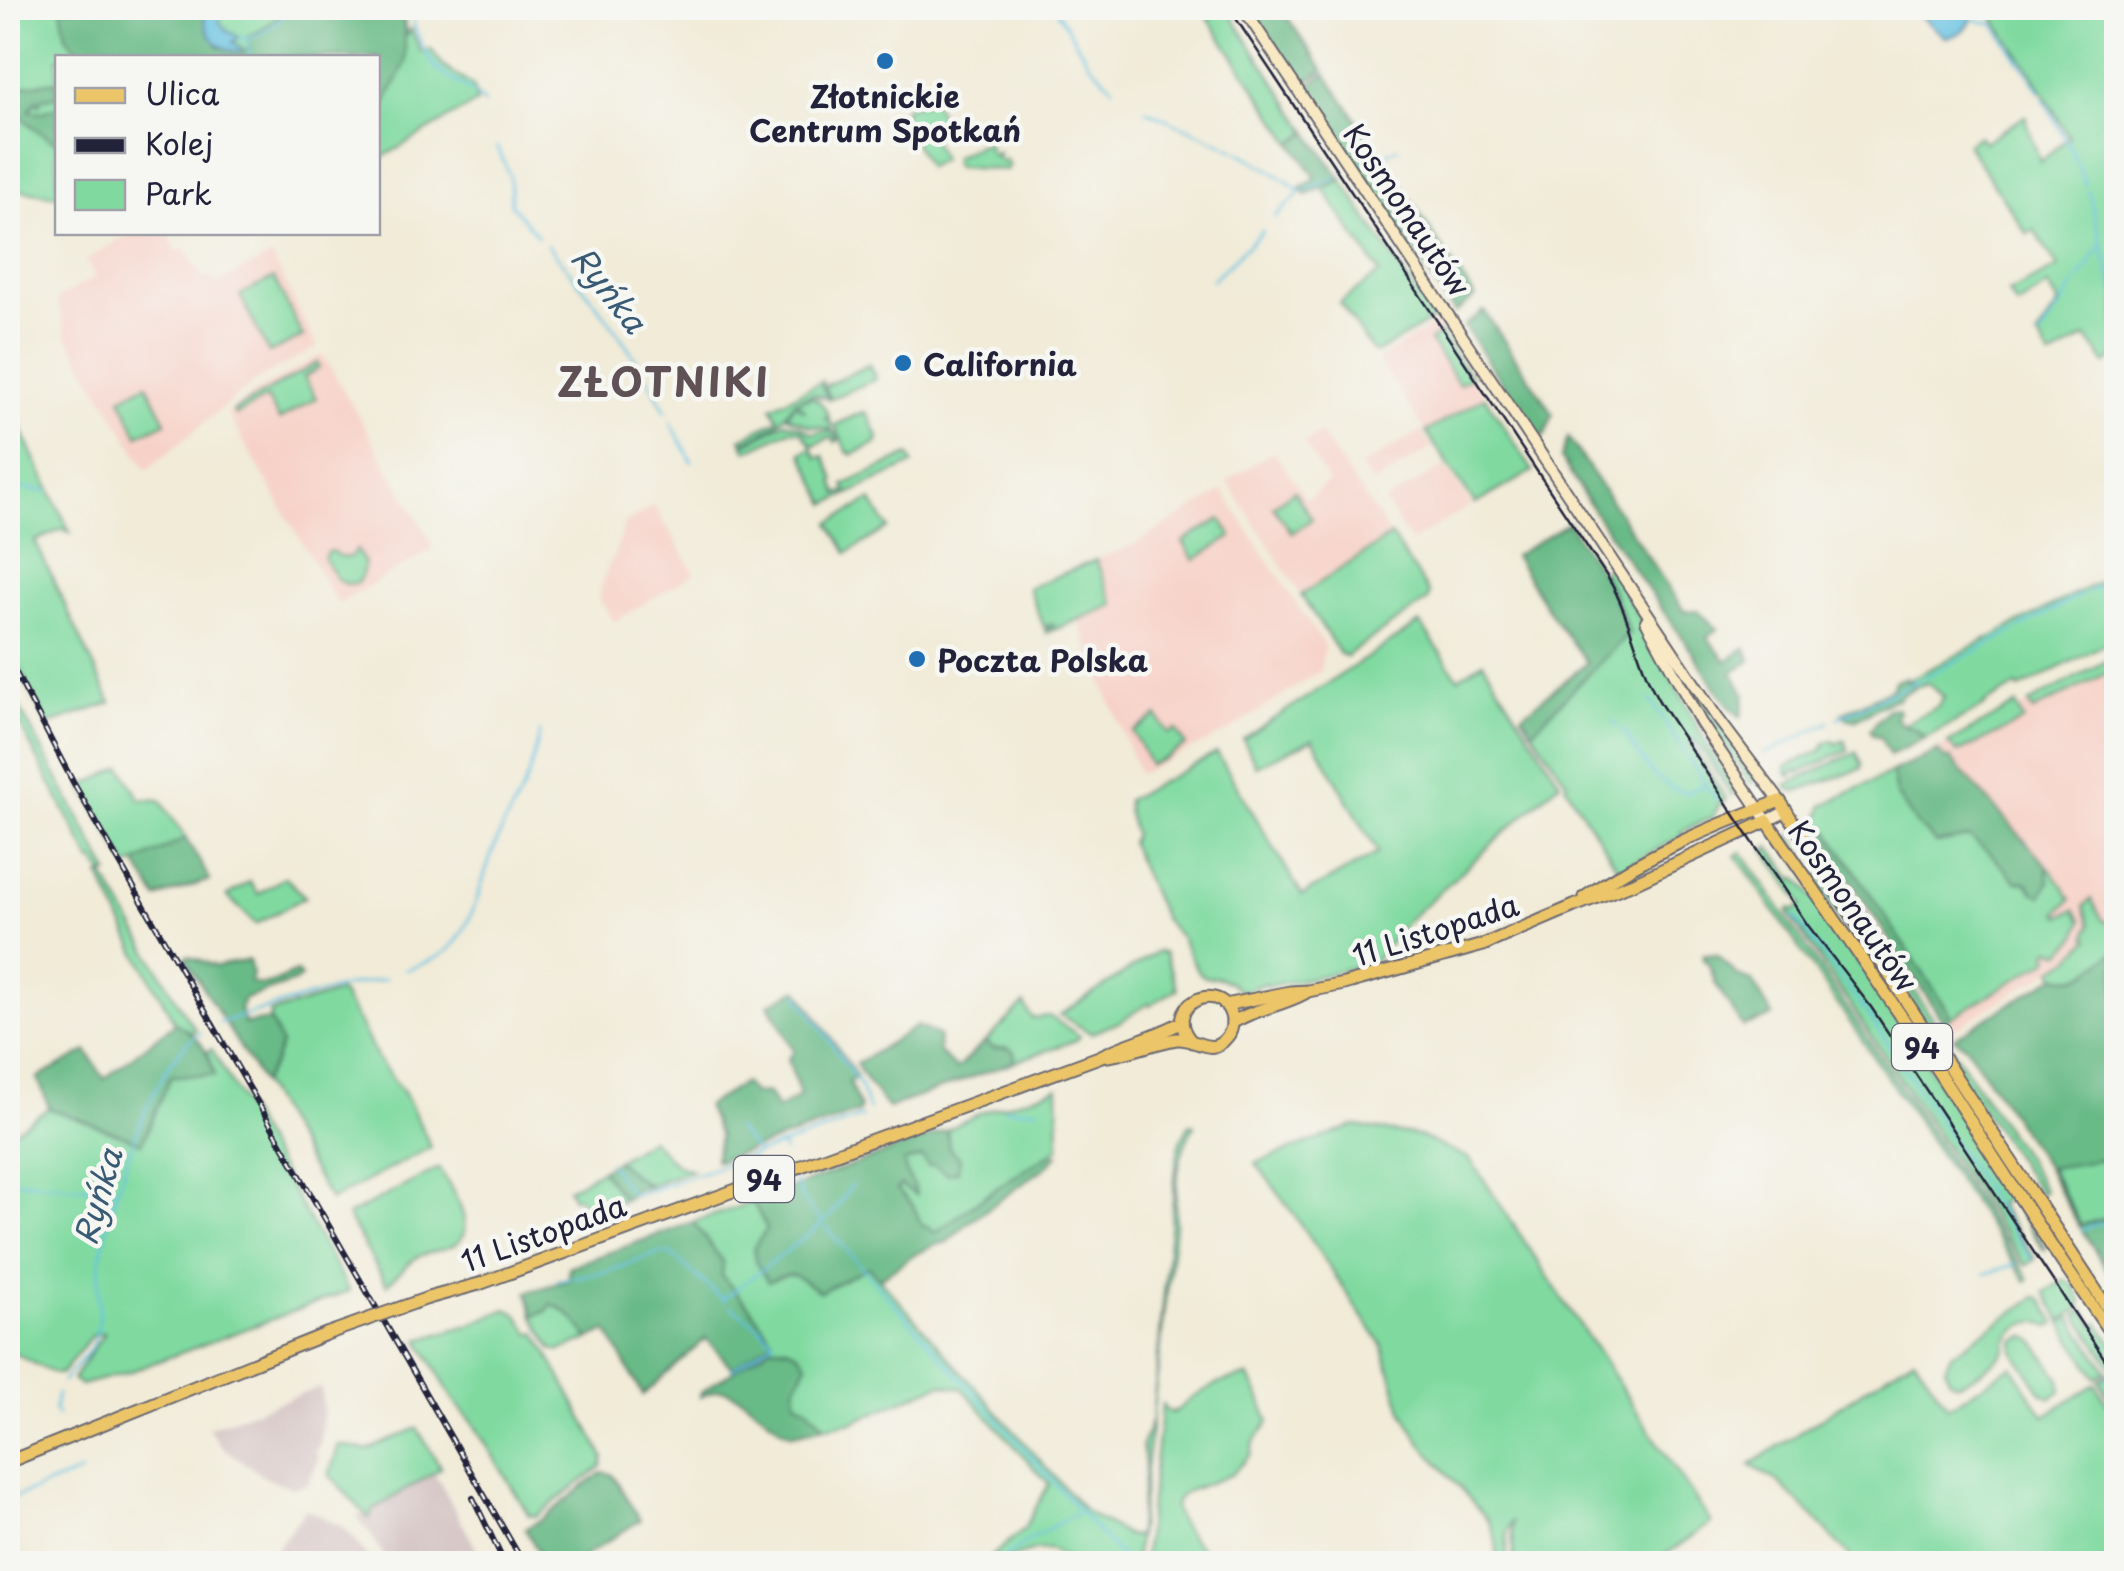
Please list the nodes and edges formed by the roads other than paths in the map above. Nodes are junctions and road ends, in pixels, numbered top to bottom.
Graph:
1 (1244, 8) edge
2 (1631, 588) junction
3 (1784, 806) junction
4 (1758, 809) junction
5 (1766, 822) junction
6 (1574, 906) junction
7 (1308, 991) junction
8 (1226, 1006) junction
9 (1182, 1022) junction
10 (1232, 1024) junction
11 (1192, 1042) junction
12 (1099, 1057) junction
13 (2116, 1321) edge
14 (2116, 1341) edge
15 (8, 1462) edge

1 - 2 main road, Kosmonautów
2 - 3 main road, Kosmonautów
2 - 4 main road, Kosmonautów
3 - 4 main road, 11 Listopada / 94
3 - 5 main road, 11 Listopada
3 - 13 main road, Kosmonautów / 94
4 - 5 main road, Kosmonautów
4 - 6 main road, 11 Listopada / 94
5 - 6 main road, 11 Listopada / 94
5 - 14 main road, Kosmonautów / 94
6 - 7 main road, 11 Listopada / 94
7 - 8 main road, 11 Listopada / 94
7 - 10 main road, 11 Listopada / 94
8 - 9 main road, 94
8 - 10 main road
9 - 11 main road
9 - 12 main road, 11 Listopada / 94
10 - 11 main road, 94
11 - 12 main road, 11 Listopada / 94
12 - 15 main road, 11 Listopada / 94, bridge

